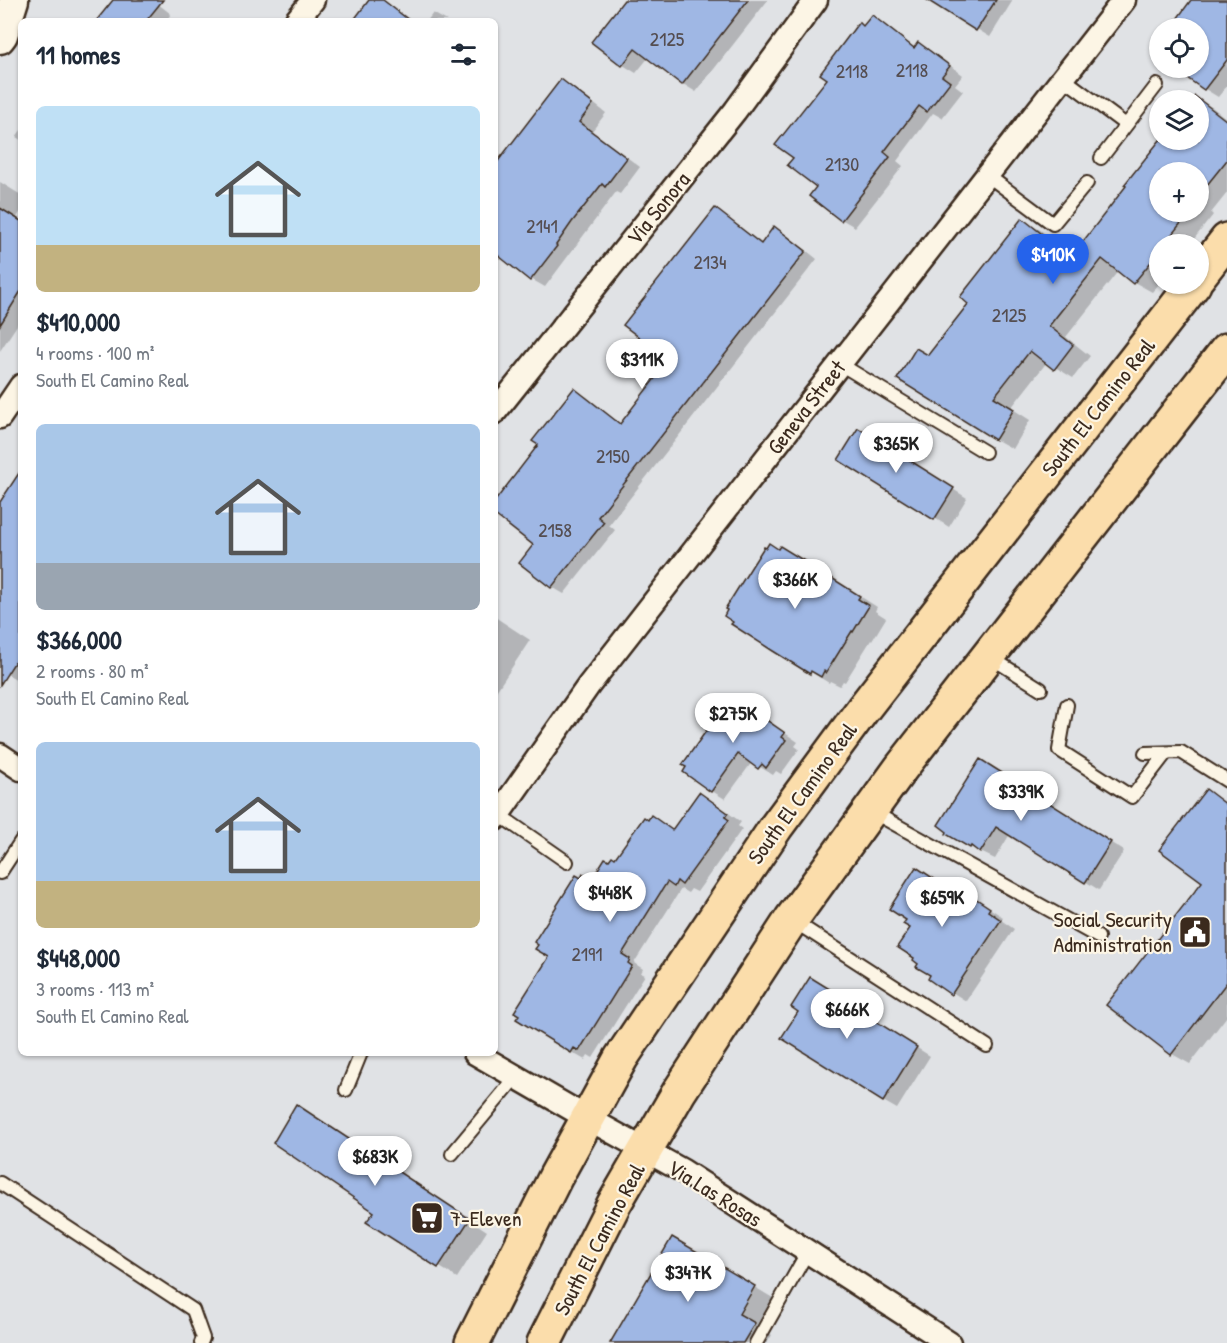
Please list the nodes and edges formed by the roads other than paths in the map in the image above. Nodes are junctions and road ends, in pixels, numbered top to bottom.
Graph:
1 (14, 0) edge
2 (313, 0) edge
3 (816, 0) edge
4 (1124, 0) edge
5 (298, 18) edge
6 (0, 39) edge
7 (1064, 78) junction
8 (1158, 85) dead end
9 (1126, 125) junction
10 (1101, 158) dead end
11 (987, 175) junction
12 (1087, 183) dead end
13 (1227, 240) edge
14 (1209, 263) edge
15 (1186, 294) edge
16 (1227, 350) edge
17 (840, 364) junction
18 (18, 390) edge
19 (498, 408) edge
20 (0, 417) edge
21 (985, 452) dead end
22 (988, 656) junction
23 (1041, 689) dead end
24 (1067, 705) dead end
25 (1145, 753) dead end
26 (1166, 753) junction
27 (0, 755) edge
28 (18, 767) edge
29 (1227, 781) edge
30 (869, 811) junction
31 (498, 816) edge
32 (498, 818) edge
33 (18, 846) edge
34 (567, 861) dead end
35 (0, 873) edge
36 (791, 920) junction
37 (1098, 937) dead end
38 (987, 1046) dead end
39 (360, 1056) edge
40 (480, 1056) edge
41 (516, 1077) junction
42 (346, 1090) dead end
43 (589, 1119) junction
44 (645, 1151) junction
45 (452, 1154) dead end
46 (0, 1183) edge
47 (808, 1251) junction
48 (201, 1343) edge
49 (472, 1343) edge
50 (544, 1343) edge
51 (756, 1343) edge
52 (949, 1343) edge

1 - 6 street
2 - 5 street
3 - 19 street, Via Sonora
4 - 7 street, Geneva Street
7 - 9 lane
7 - 11 street, Geneva Street
8 - 9 lane
9 - 10 lane
11 - 12 lane
11 - 17 street, Geneva Street
13 - 14 main road
15 - 43 main road, South El Camino Real
16 - 22 main road, South El Camino Real
17 - 21 lane
17 - 31 street, Geneva Street
18 - 20 street
22 - 23 lane
22 - 30 main road, South El Camino Real
24 - 26 lane
25 - 26 lane
26 - 29 lane
27 - 28 street
30 - 36 main road, South El Camino Real
30 - 37 lane
32 - 34 lane
33 - 35 lane
36 - 38 lane
36 - 44 main road, South El Camino Real
39 - 42 lane
40 - 41 street, Via Las Rosas
41 - 43 street, Via Las Rosas
41 - 45 lane
43 - 44 street, Via Las Rosas
43 - 49 main road, South El Camino Real
44 - 47 street, Via Las Rosas
44 - 50 main road, South El Camino Real
46 - 48 lane
47 - 51 lane
47 - 52 street, Via Las Rosas

